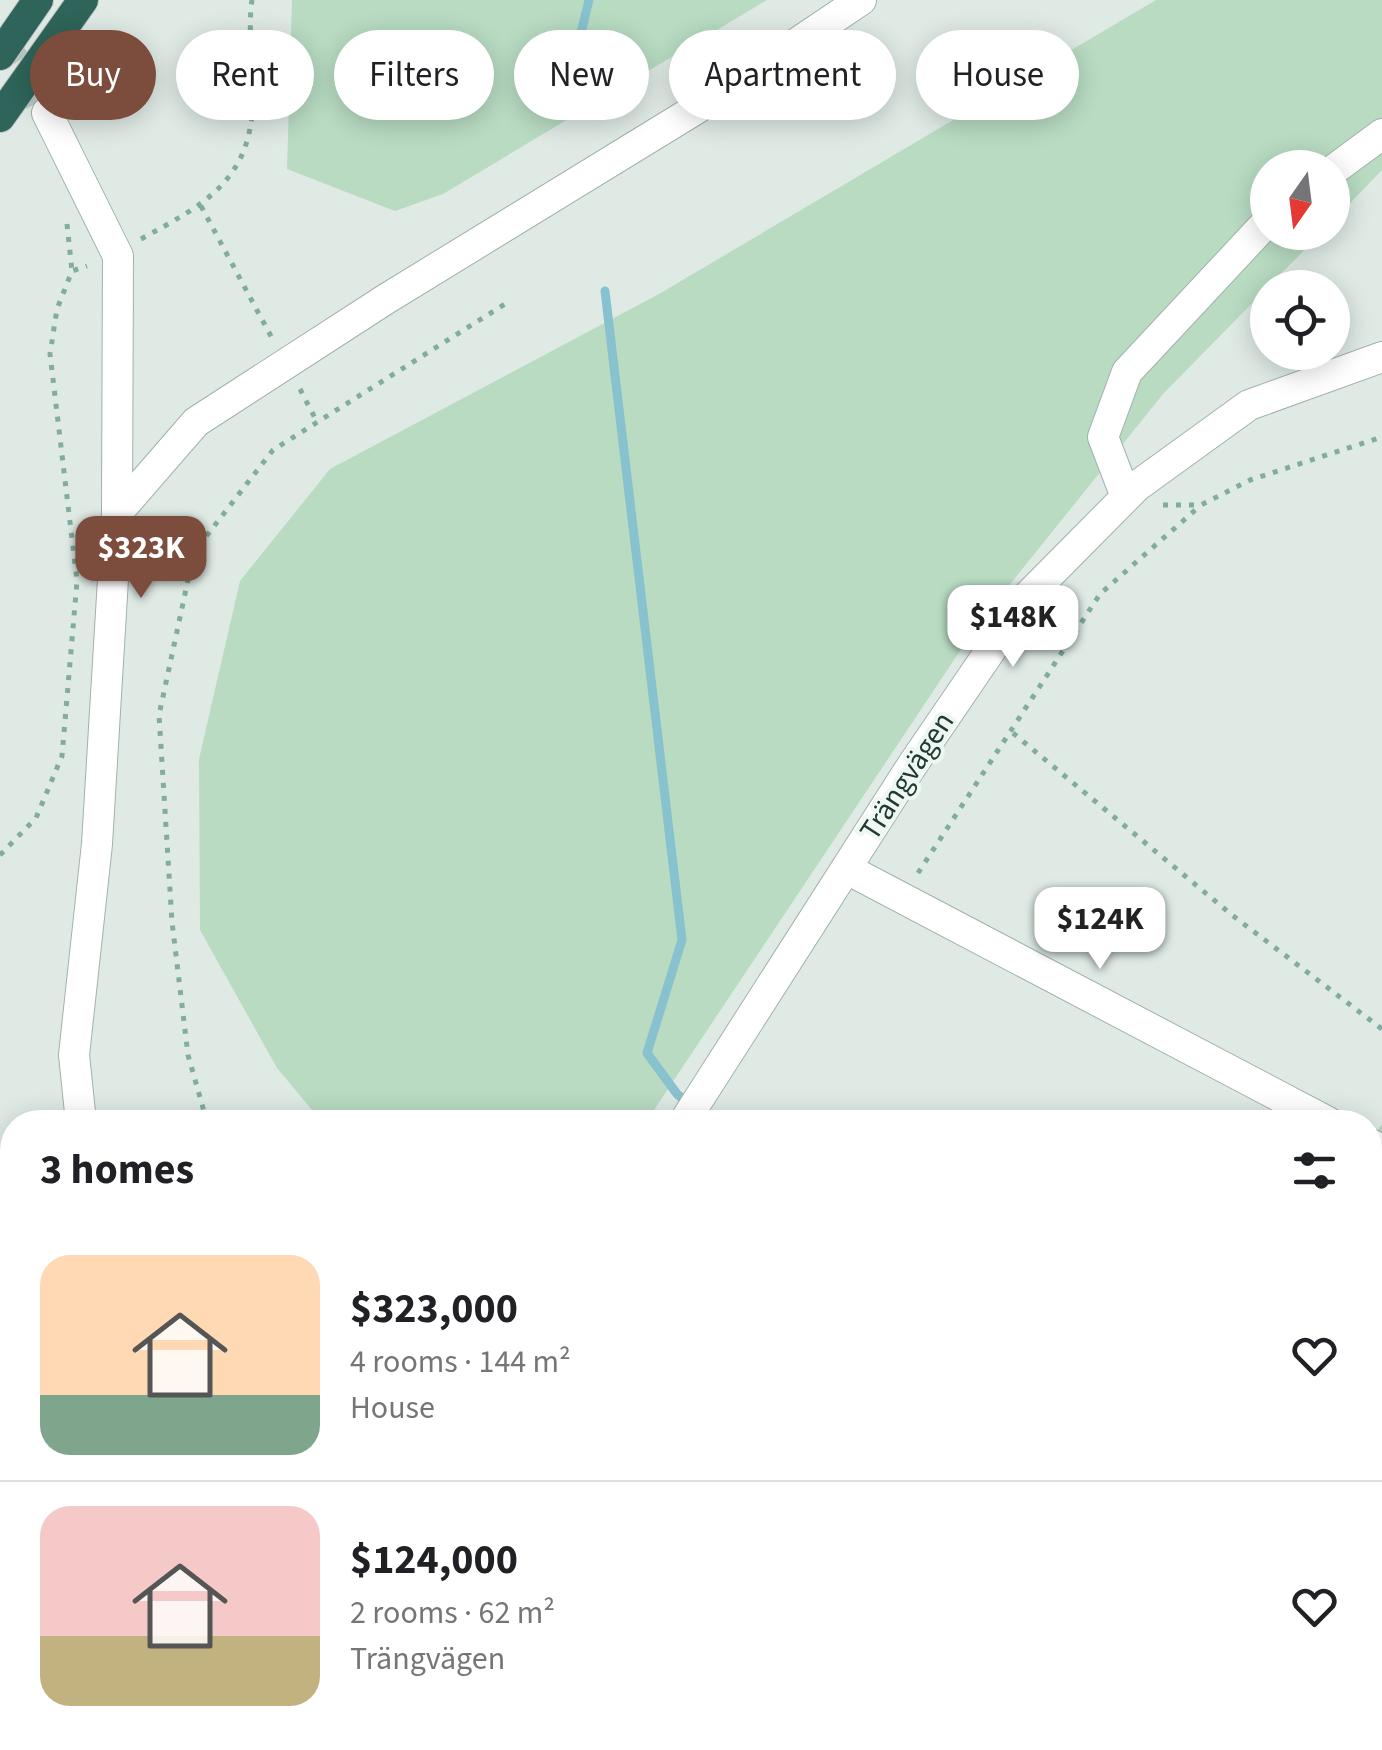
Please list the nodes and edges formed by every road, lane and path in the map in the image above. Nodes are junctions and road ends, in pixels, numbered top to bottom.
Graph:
1 (38, 0) edge
2 (83, 0) edge
3 (861, 0) edge
4 (0, 55) edge
5 (0, 117) edge
6 (50, 120) tunnel mouth
7 (1382, 134) edge
8 (1350, 158) edge
9 (201, 206) dead end
10 (1250, 240) edge
11 (505, 304) dead end
12 (1382, 357) edge
13 (286, 364) junction
14 (317, 422) junction
15 (1382, 437) edge
16 (1126, 497) junction
17 (1201, 506) junction
18 (116, 513) junction
19 (1013, 733) junction
20 (847, 869) junction
21 (901, 898) junction
22 (1382, 1029) edge
23 (81, 1110) edge
24 (204, 1110) edge
25 (692, 1110) edge
26 (1305, 1110) edge

1 - 4 highway
2 - 5 highway
3 - 13 street
6 - 18 street
7 - 8 street
9 - 13 path
10 - 16 street
11 - 14 path
12 - 16 street, Trängvägen
13 - 14 path
13 - 18 street
14 - 24 path
15 - 17 path
16 - 17 path
16 - 20 street, Trängvägen
17 - 19 path
18 - 23 street
19 - 21 path
19 - 22 path
20 - 21 street
20 - 25 street, Trängvägen
21 - 26 street

